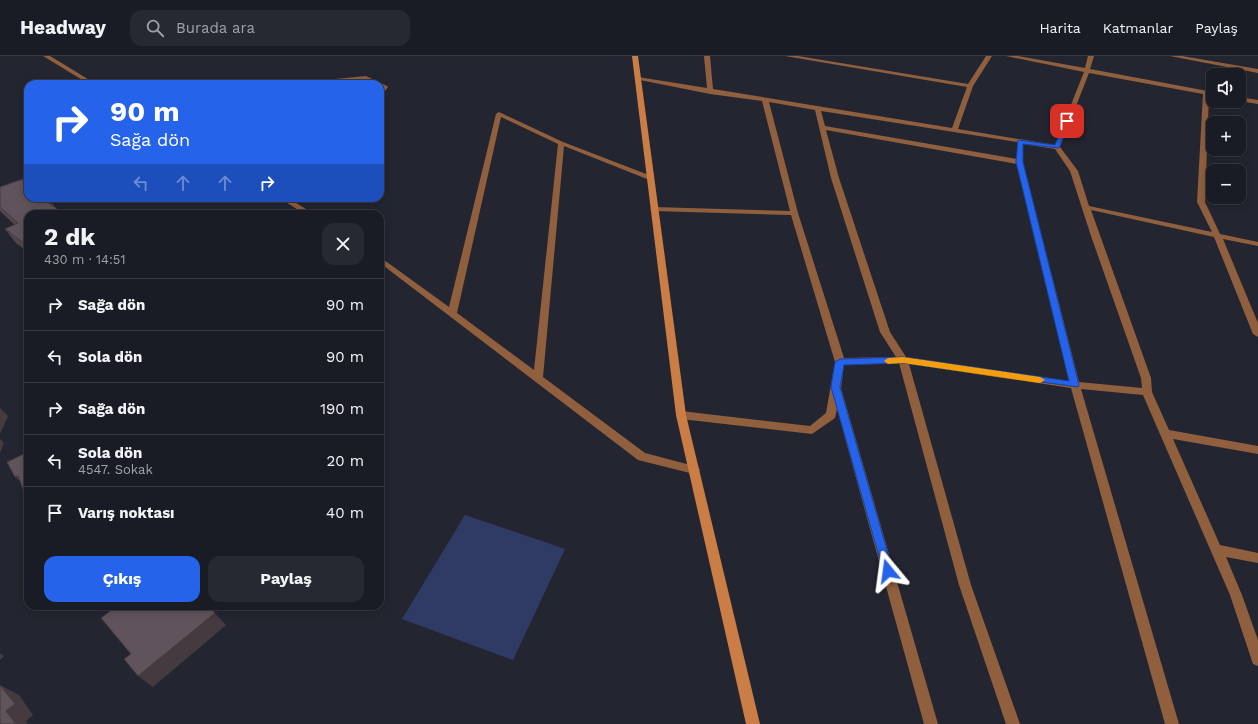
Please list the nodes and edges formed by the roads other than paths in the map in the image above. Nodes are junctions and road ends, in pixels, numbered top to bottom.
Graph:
1 (46, 56) edge
2 (634, 56) edge
3 (707, 56) edge
4 (788, 56) edge
5 (989, 56) edge
6 (1009, 56) edge
7 (1091, 56) edge
8 (1173, 56) edge
9 (1222, 56) edge
10 (1223, 65) junction
11 (1087, 70) junction
12 (1258, 72) edge
13 (638, 79) junction
14 (86, 80) edge
15 (345, 80) edge
16 (370, 80) edge
17 (970, 86) junction
18 (710, 92) junction
19 (1206, 92) edge
20 (765, 99) junction
21 (1246, 100) edge
22 (1258, 102) edge
23 (817, 108) junction
24 (1208, 108) edge
25 (821, 127) junction
26 (954, 131) junction
27 (1020, 142) junction
28 (561, 143) junction
29 (1057, 147) junction
30 (1020, 162) junction
31 (650, 177) junction
32 (290, 202) edge
33 (1085, 206) junction
34 (654, 209) junction
35 (303, 210) edge
36 (794, 213) junction
37 (1216, 234) junction
38 (1258, 244) edge
39 (384, 262) edge
40 (452, 314) junction
41 (1258, 334) edge
42 (903, 360) junction
43 (840, 362) junction
44 (538, 379) junction
45 (1075, 385) junction
46 (836, 387) junction
47 (1147, 392) junction
48 (681, 415) junction
49 (1165, 433) junction
50 (1258, 450) edge
51 (694, 470) junction
52 (1216, 550) junction
53 (1258, 558) edge
54 (1258, 659) edge
55 (753, 724) edge
56 (931, 724) edge
57 (1013, 724) edge
58 (1172, 724) edge

1 - 14 street
2 - 13 main road
3 - 18 street
4 - 17 street
5 - 17 street
6 - 11 street
7 - 11 street
8 - 10 street
9 - 10 street
10 - 12 street
11 - 19 street
11 - 29 street
13 - 18 street
13 - 31 main road
15 - 16 street
17 - 26 street
18 - 20 street
20 - 23 street
20 - 36 street
21 - 22 street
23 - 25 street
23 - 26 street
24 - 37 street
25 - 30 street
25 - 42 street
26 - 27 street
27 - 29 street
27 - 30 street
28 - 31 street
28 - 40 street
28 - 44 street
29 - 33 street
30 - 45 street
31 - 34 main road
32 - 35 street
33 - 37 street
33 - 47 street
34 - 36 street
34 - 48 main road
36 - 43 street
37 - 38 street
37 - 41 street
39 - 40 street
40 - 44 street
42 - 43 street
42 - 45 street
42 - 57 street
43 - 46 street
44 - 51 street
45 - 47 street
45 - 58 street
46 - 48 street
46 - 56 street
47 - 49 street
48 - 51 main road
49 - 50 street
49 - 52 street
51 - 55 main road
52 - 53 street
52 - 54 street

